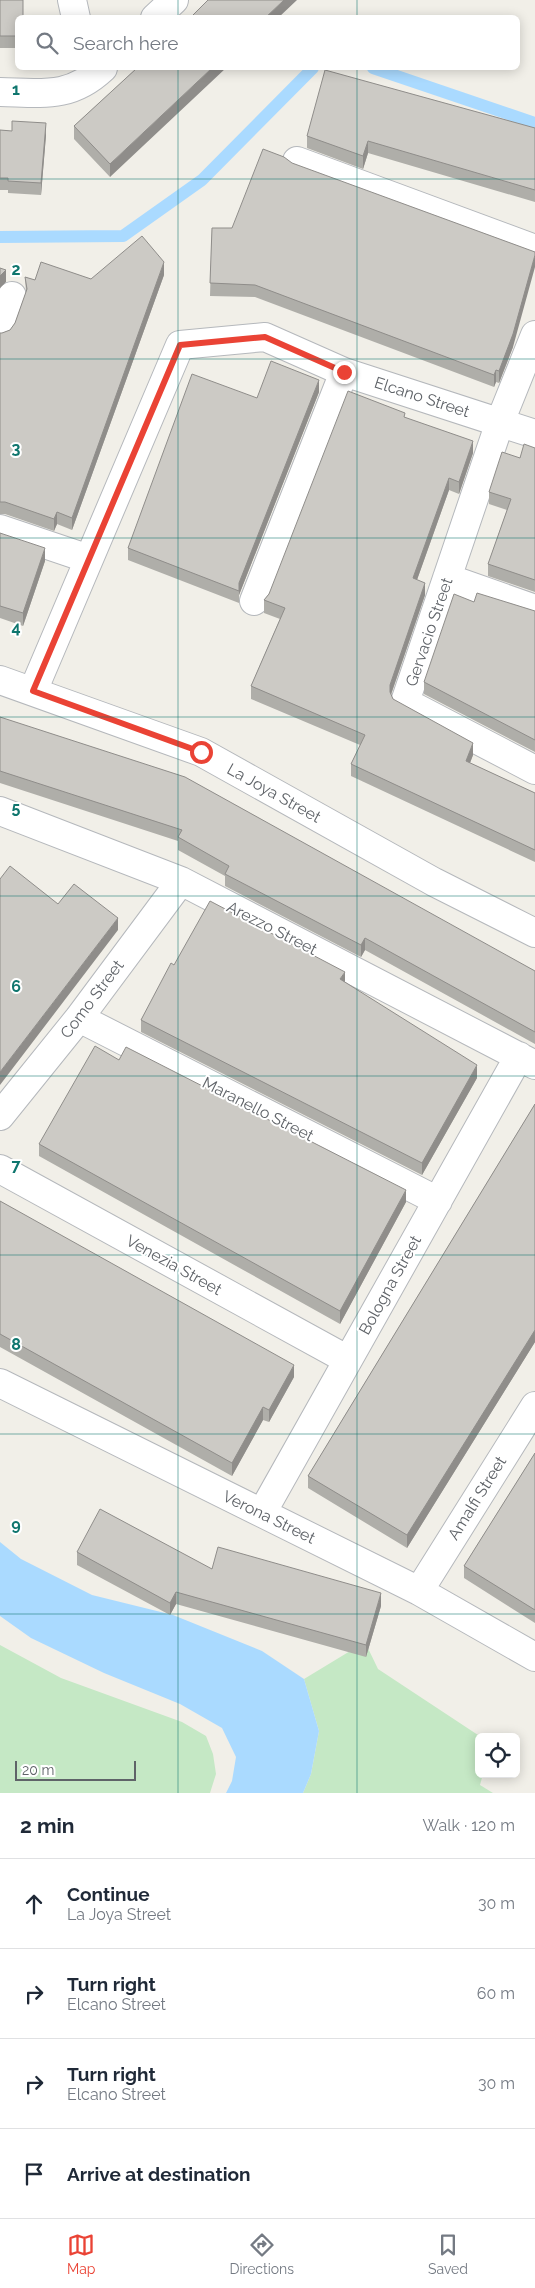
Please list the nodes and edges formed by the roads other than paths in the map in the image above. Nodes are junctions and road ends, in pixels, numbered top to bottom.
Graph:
1 (72, 0) edge
2 (174, 0) edge
3 (75, 15) edge
4 (158, 15) edge
5 (93, 72) edge
6 (0, 92) edge
7 (297, 162) dead end
8 (535, 249) edge
9 (12, 296) dead end
10 (0, 330) edge
11 (535, 335) edge
12 (344, 372) junction
13 (500, 422) junction
14 (535, 434) edge
15 (0, 529) edge
16 (89, 559) junction
17 (447, 578) junction
18 (254, 601) dead end
19 (535, 609) edge
20 (0, 680) edge
21 (33, 691) junction
22 (535, 770) edge
23 (2, 815) edge
24 (181, 881) junction
25 (535, 933) edge
26 (79, 1018) junction
27 (527, 1061) edge
28 (0, 1116) edge
29 (0, 1169) edge
30 (438, 1201) junction
31 (348, 1360) junction
32 (0, 1383) edge
33 (535, 1406) edge
34 (262, 1513) junction
35 (419, 1591) junction
36 (535, 1656) edge

1 - 3 street
2 - 4 street
5 - 6 street
7 - 8 street
9 - 10 street
11 - 13 street, Gervacio Street
12 - 13 street, Elcano Street
12 - 16 street, Elcano Street
12 - 18 street
13 - 14 street, Elcano Street
13 - 17 street, Gervacio Street
15 - 16 street
16 - 21 street, Elcano Street
17 - 19 street
17 - 22 street, Gervacio Street
20 - 21 street, La Joya Street
21 - 25 street, La Joya Street
23 - 24 street, Arezzo Street
24 - 26 street, Como Street
24 - 27 street, Arezzo Street
26 - 28 street, Como Street
26 - 30 street, Maranello Street
27 - 30 street, Bologna Street
29 - 31 street, Venezia Street
30 - 31 street, Bologna Street
31 - 34 street, Bologna Street
32 - 34 street, Verona Street
33 - 35 street, Amalfi Street
34 - 35 street, Verona Street
35 - 36 street, Verona Street

